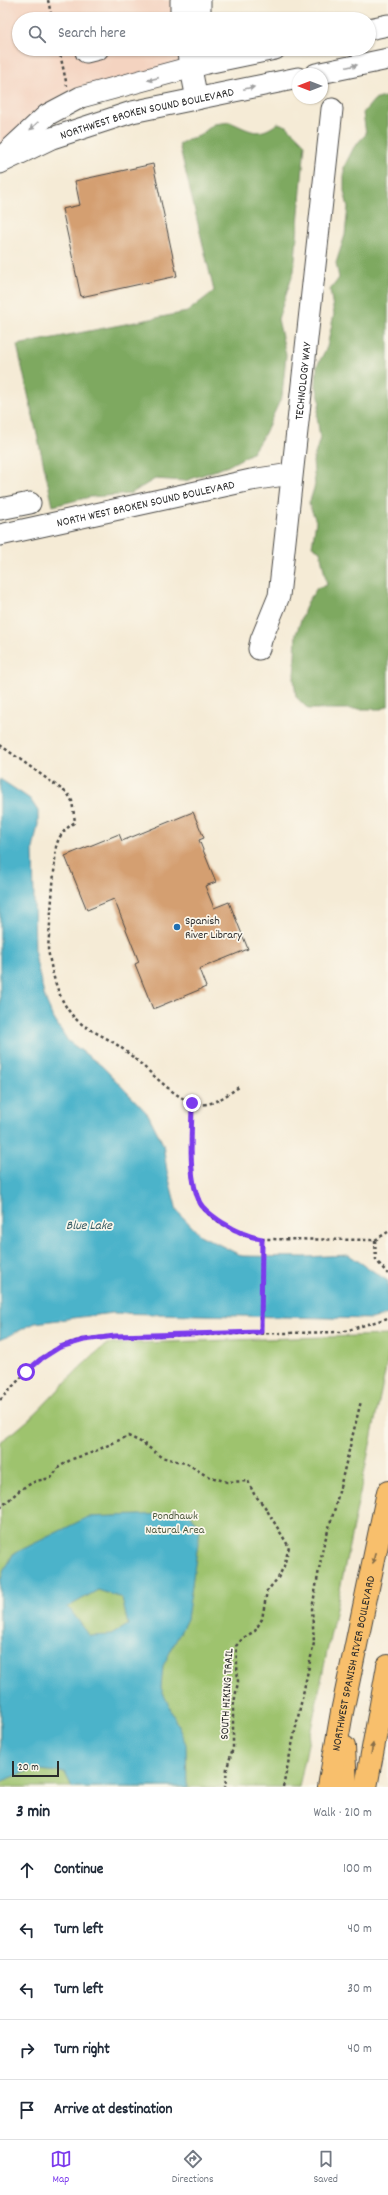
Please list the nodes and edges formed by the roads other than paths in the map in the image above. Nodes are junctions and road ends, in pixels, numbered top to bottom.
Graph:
1 (181, 0) edge
2 (200, 0) edge
3 (181, 12) edge
4 (200, 12) edge
5 (388, 26) edge
6 (376, 28) edge
7 (197, 57) edge
8 (388, 59) edge
9 (328, 72) edge
10 (292, 79) edge
11 (205, 97) junction
12 (332, 109) dead end
13 (0, 158) edge
14 (0, 163) edge
15 (291, 474) junction
16 (30, 503) dead end
17 (0, 509) edge
18 (0, 535) edge
19 (259, 650) dead end
20 (388, 1492) edge
21 (388, 1666) edge
22 (342, 1712) junction
23 (329, 1787) edge
24 (346, 1787) edge
25 (366, 1787) edge

1 - 3 street
2 - 4 street
5 - 6 street
7 - 11 street
7 -> 13 street, NORTHWEST BROKEN SOUND BOULEVARD
9 -> 8 street
11 -> 10 street, NORTHWEST BROKEN SOUND BOULEVARD
11 - 14 street, NORTHWEST BROKEN SOUND BOULEVARD
12 - 15 street, TECHNOLOGY WAY
15 - 18 street, NORTH WEST BROKEN SOUND BOULEVARD
15 - 19 street, TECHNOLOGY WAY
16 - 17 street
20 -> 22 main road, NORTHWEST SPANISH RIVER BOULEVARD
25 -> 21 main road
22 - 23 main road, NORTHWEST SPANISH RIVER BOULEVARD
22 - 24 main road

